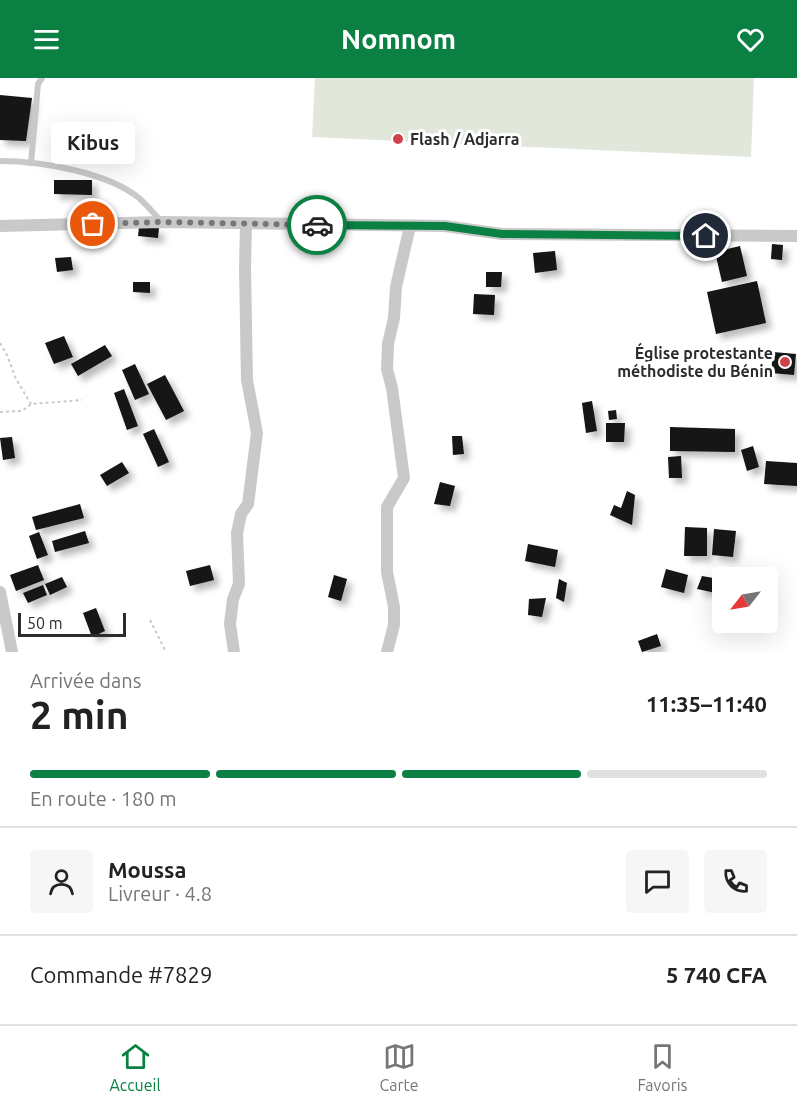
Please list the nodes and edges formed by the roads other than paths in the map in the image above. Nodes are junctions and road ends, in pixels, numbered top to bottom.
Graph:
1 (42, 78) edge
2 (0, 161) edge
3 (31, 163) junction
4 (162, 222) junction
5 (246, 224) junction
6 (0, 226) edge
7 (410, 226) junction
8 (797, 236) edge
9 (0, 592) edge
10 (12, 652) edge
11 (234, 652) edge
12 (387, 652) edge

1 - 3 lane
2 - 3 lane
3 - 4 lane
4 - 5 street
4 - 6 street
5 - 7 street
5 - 11 street
7 - 8 street
7 - 12 street
9 - 10 street

